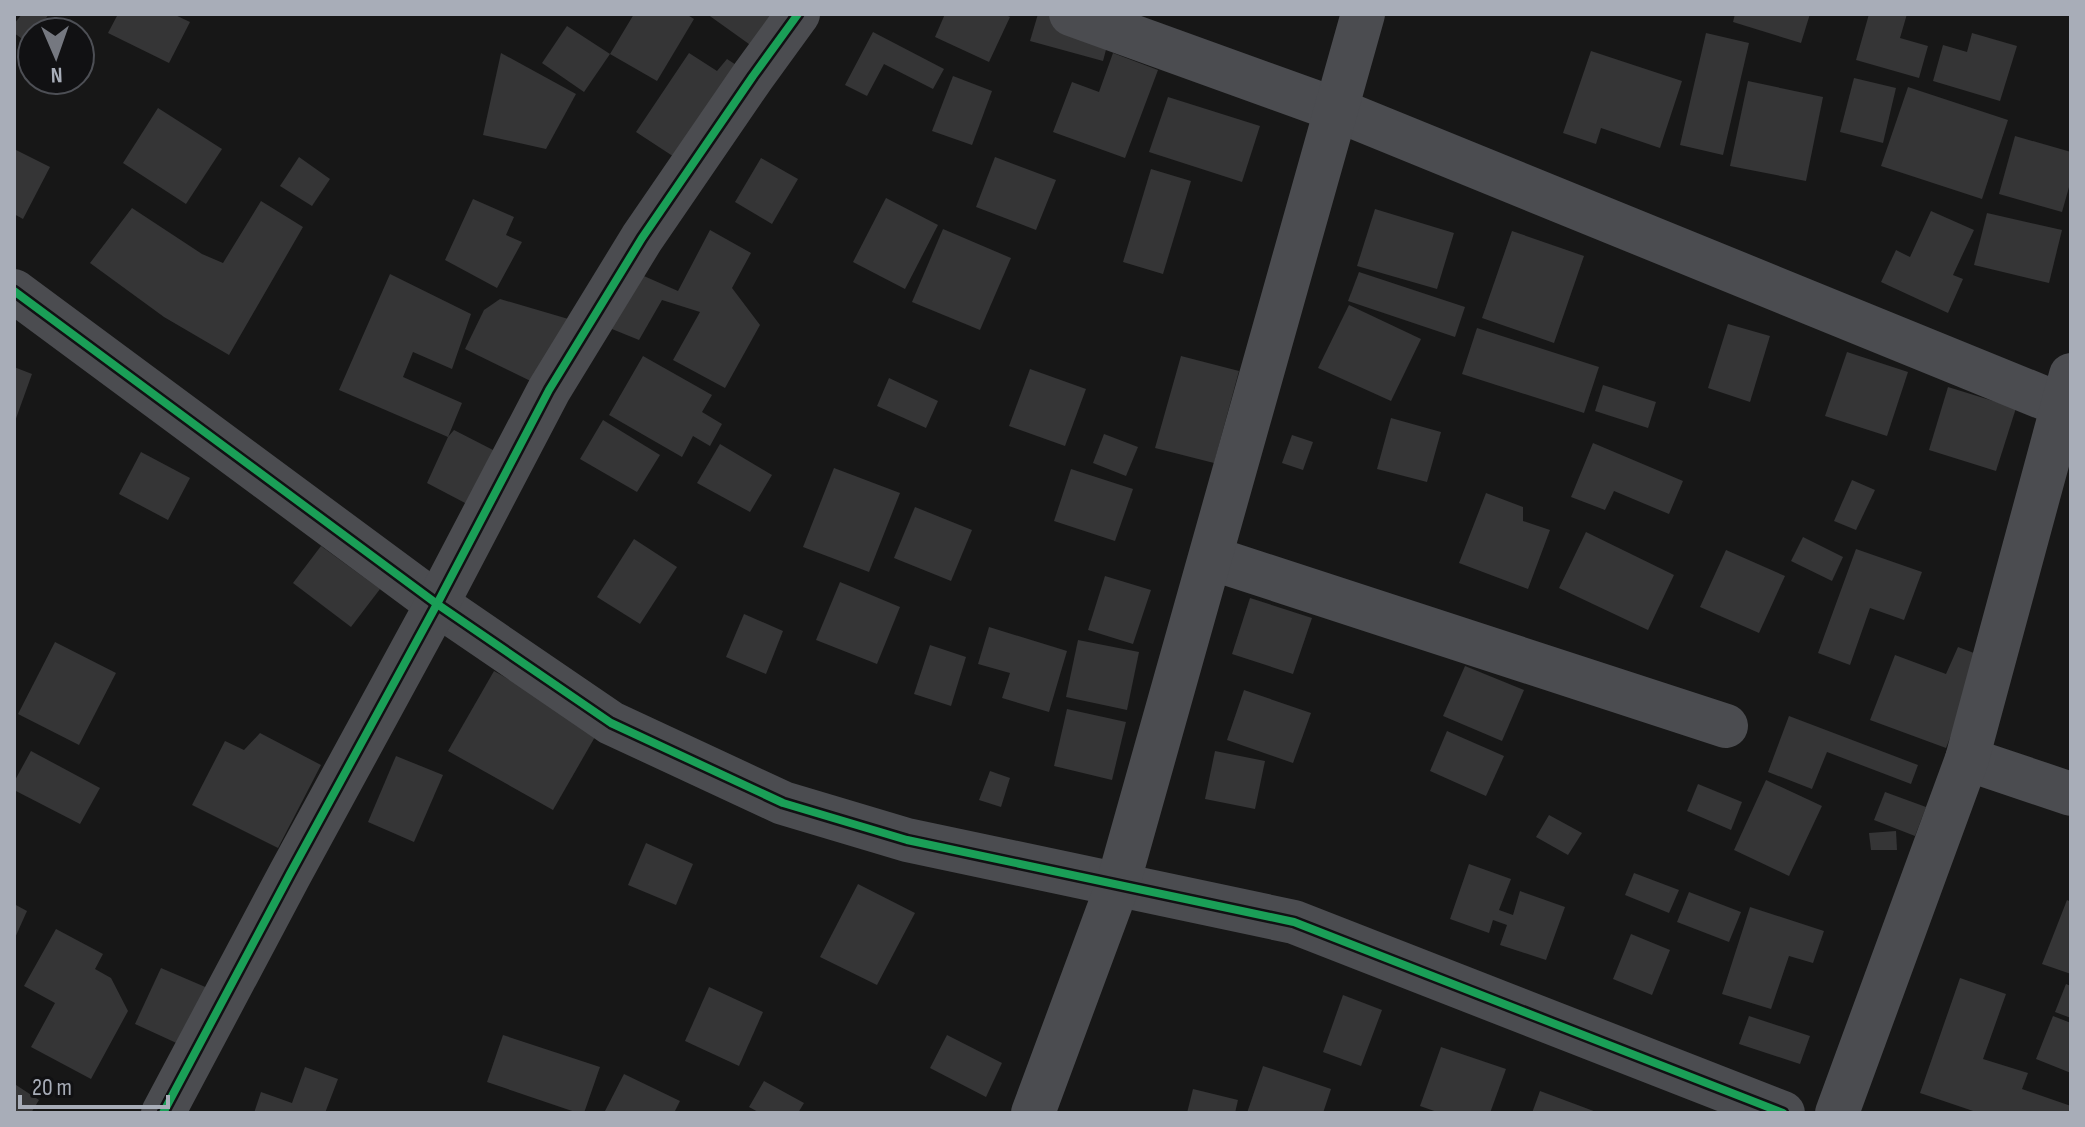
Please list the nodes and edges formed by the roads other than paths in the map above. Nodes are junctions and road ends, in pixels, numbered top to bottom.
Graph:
1 (798, 14) edge
2 (1071, 14) edge
3 (1363, 14) edge
4 (1337, 110) junction
5 (14, 291) edge
6 (2068, 397) edge
7 (1211, 558) junction
8 (437, 604) junction
9 (1726, 726) dead end
10 (1967, 759) junction
11 (2071, 794) edge
12 (1118, 884) junction
13 (163, 1113) edge
14 (1033, 1113) edge
15 (1783, 1113) edge
16 (1837, 1113) edge

1 - 8 street
2 - 4 street
3 - 4 street
4 - 6 street
4 - 7 street
5 - 8 street
6 - 10 street
7 - 9 street
7 - 12 street
8 - 12 street
8 - 13 street
10 - 11 street
10 - 16 street
12 - 14 street
12 - 15 street

